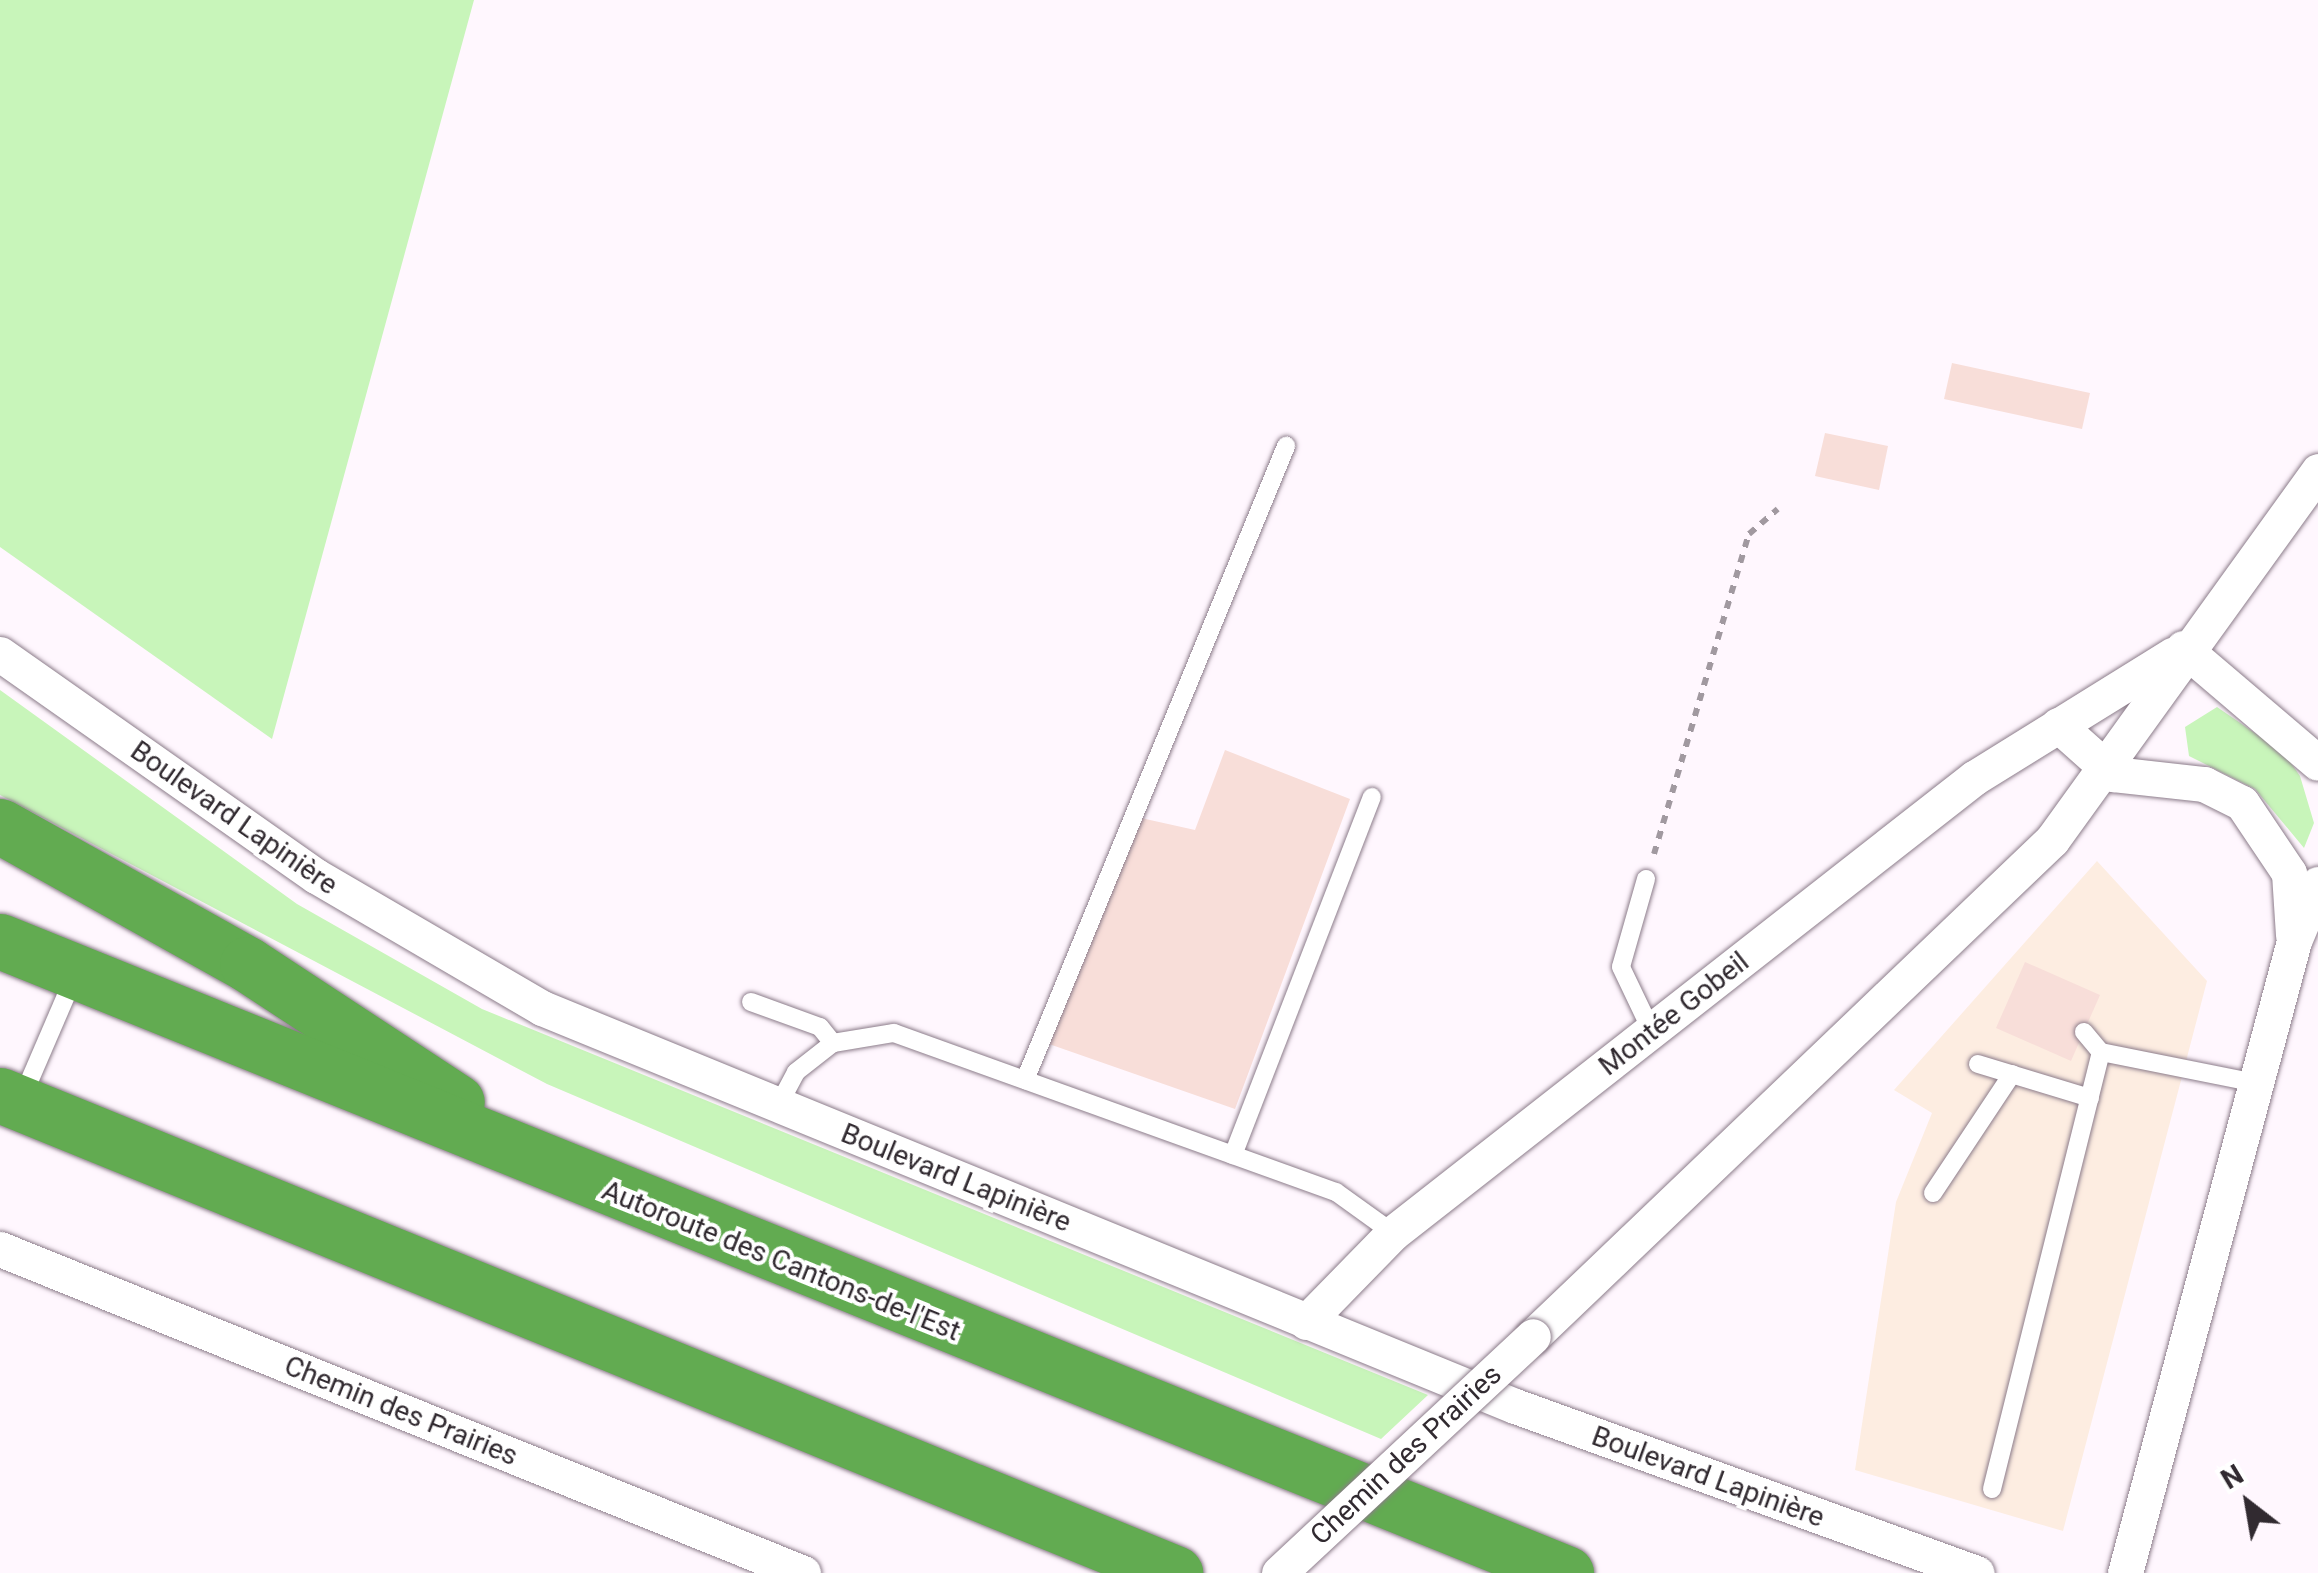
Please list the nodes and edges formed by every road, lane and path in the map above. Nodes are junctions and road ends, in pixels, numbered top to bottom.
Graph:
1 (1286, 446) dead end
2 (2318, 471) edge
3 (1778, 509) dead end
4 (2184, 648) junction
5 (0, 654) edge
6 (2058, 724) junction
7 (2318, 763) edge
8 (2104, 768) junction
9 (1372, 798) dead end
10 (0, 826) edge
11 (1646, 879) joint
12 (2318, 884) edge
13 (0, 941) edge
14 (2294, 941) junction
15 (77, 972) junction
16 (751, 1002) dead end
17 (1652, 1032) junction
18 (2084, 1032) dead end
19 (833, 1043) junction
20 (2101, 1052) junction
21 (1978, 1064) dead end
22 (2012, 1074) junction
23 (1025, 1080) junction
24 (2256, 1083) junction
25 (7, 1098) edge
26 (2090, 1098) junction
27 (778, 1106) junction
28 (1234, 1155) junction
29 (564, 1172) junction
30 (1933, 1193) dead end
31 (1393, 1233) junction
32 (0, 1249) edge
33 (1306, 1322) junction
34 (1533, 1336) joint
35 (1992, 1489) dead end
36 (803, 1573) edge
37 (1175, 1573) edge
38 (1279, 1573) edge
39 (1566, 1573) edge
40 (1977, 1573) edge
41 (2125, 1573) edge

1 - 23 lane
2 - 4 street, Montée Gobeil
3 - 11 path
4 - 6 street, Montée Gobeil
4 - 7 street
4 - 8 street, Montée Gobeil
5 - 27 street, Boulevard Lapinière
6 - 8 street
6 - 17 street, Montée Gobeil
8 - 14 street
8 - 34 street, Montée Gobeil
9 - 28 lane
10 - 29 highway
11 - 17 lane
12 - 14 street
13 - 15 highway, Autoroute des Cantons-de-l'Est
14 - 24 street
15 - 25 lane
15 - 29 highway, Autoroute des Cantons-de-l'Est
16 - 19 lane
17 - 31 street, Montée Gobeil
18 - 20 lane
19 - 23 lane
19 - 27 lane
20 - 24 lane
20 - 26 lane
21 - 22 lane
22 - 26 lane
22 - 30 lane
23 - 28 lane
24 - 41 street
25 - 37 highway
26 - 35 lane
27 - 33 street, Boulevard Lapinière
28 - 31 lane
29 - 39 highway, Autoroute des Cantons-de-l'Est
31 - 33 street, Montée Gobeil
32 - 36 street, Chemin des Prairies
33 - 40 street, Boulevard Lapinière
34 - 38 street, Chemin des Prairies, bridge

